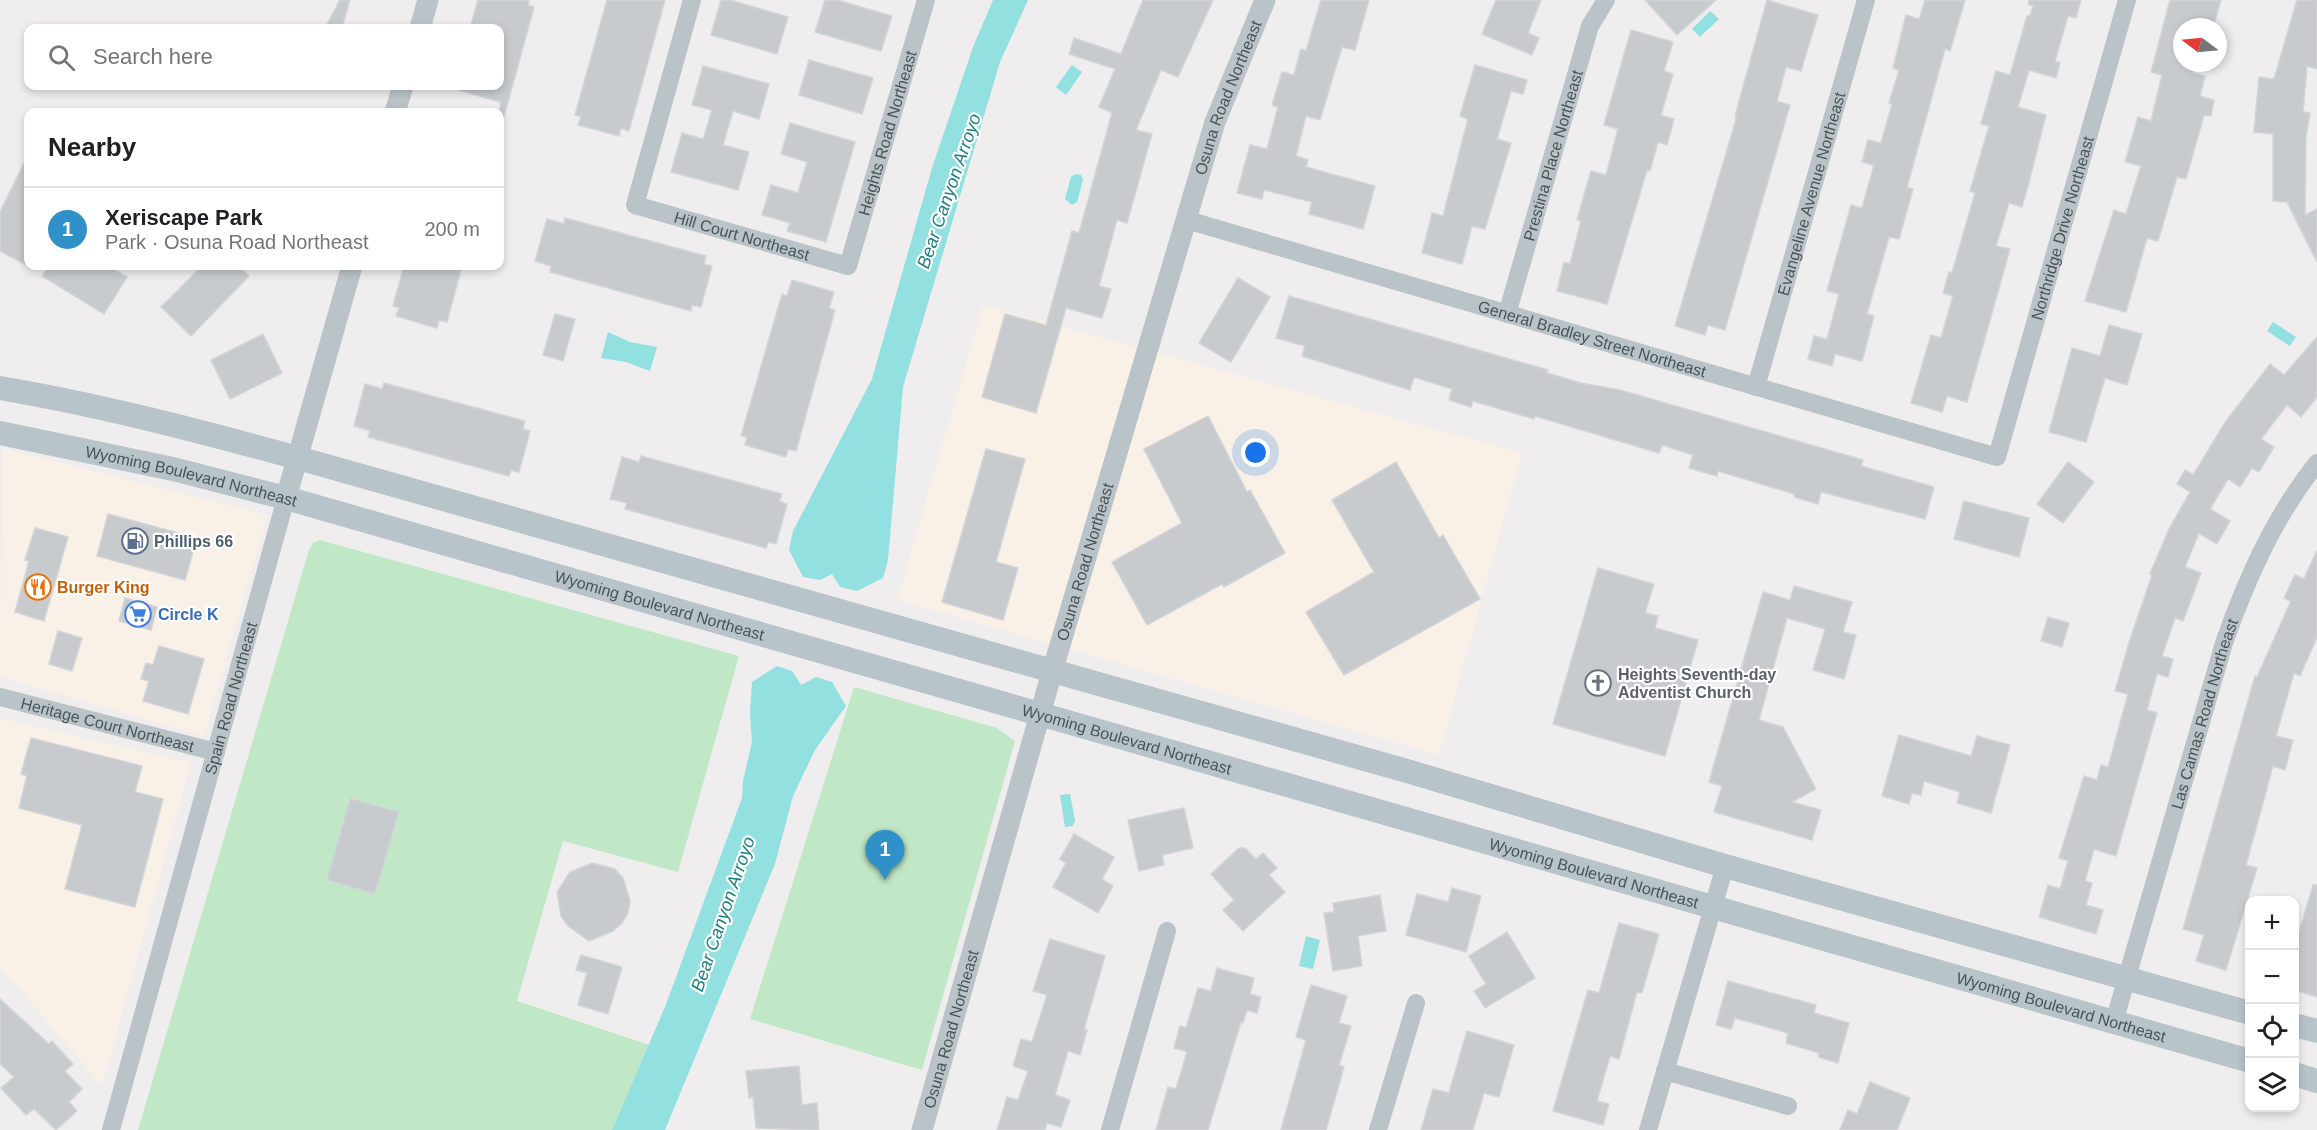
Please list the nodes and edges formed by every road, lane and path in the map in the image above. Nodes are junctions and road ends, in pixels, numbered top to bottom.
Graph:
1 (428, 0) edge
2 (692, 0) edge
3 (926, 0) edge
4 (1265, 0) edge
5 (1606, 0) edge
6 (1866, 0) edge
7 (2127, 0) edge
8 (421, 24) edge
9 (402, 90) edge
10 (396, 108) edge
11 (1187, 220) junction
12 (848, 266) joint
13 (351, 270) edge
14 (1507, 314) junction
15 (1756, 387) junction
16 (0, 388) edge
17 (0, 434) edge
18 (298, 458) junction
19 (1997, 458) joint
20 (2317, 463) edge
21 (286, 498) junction
22 (1052, 672) junction
23 (0, 697) edge
24 (1040, 714) junction
25 (216, 752) junction
26 (1725, 866) junction
27 (1713, 909) junction
28 (1167, 931) dead end
29 (2127, 980) junction
30 (1416, 1003) dead end
31 (2245, 1011) edge
32 (2114, 1022) junction
33 (2299, 1026) edge
34 (2317, 1031) edge
35 (2245, 1060) edge
36 (1665, 1071) junction
37 (2299, 1075) edge
38 (2317, 1081) edge
39 (1788, 1106) dead end
40 (111, 1130) edge
41 (922, 1130) edge
42 (1110, 1130) edge
43 (1378, 1130) edge
44 (1648, 1130) edge

1 - 8 street
2 - 12 street, Hill Court Northeast
3 - 12 street, Heights Road Northeast
4 - 11 street, Osuna Road Northeast
5 - 14 street, Prestina Place Northeast
6 - 15 street, Evangeline Avenue Northeast
7 - 19 street, Northridge Drive Northeast
9 - 10 street
11 - 14 street, General Bradley Street Northeast
11 - 22 street, Osuna Road Northeast
13 - 18 street, Spain Road Northeast
14 - 15 street, General Bradley Street Northeast
15 - 19 street, General Bradley Street Northeast
16 - 18 main road
17 - 21 main road, Wyoming Boulevard Northeast
18 - 21 street, Spain Road Northeast
18 - 22 main road
20 - 29 street, Las Camas Road Northeast
21 - 24 main road, Wyoming Boulevard Northeast
21 - 25 street, Spain Road Northeast
22 - 24 street, Osuna Road Northeast
22 - 26 main road
23 - 25 street, Heritage Court Northeast
24 - 27 main road, Wyoming Boulevard Northeast
24 - 41 street, Osuna Road Northeast
25 - 40 street, Spain Road Northeast
26 - 27 street
26 - 29 main road
27 - 32 main road, Wyoming Boulevard Northeast
27 - 36 street
28 - 42 street
29 - 31 main road
29 - 32 street, Las Camas Road Northeast
30 - 43 street
32 - 35 main road, Wyoming Boulevard Northeast
33 - 34 main road
36 - 39 street
36 - 44 street
37 - 38 main road

